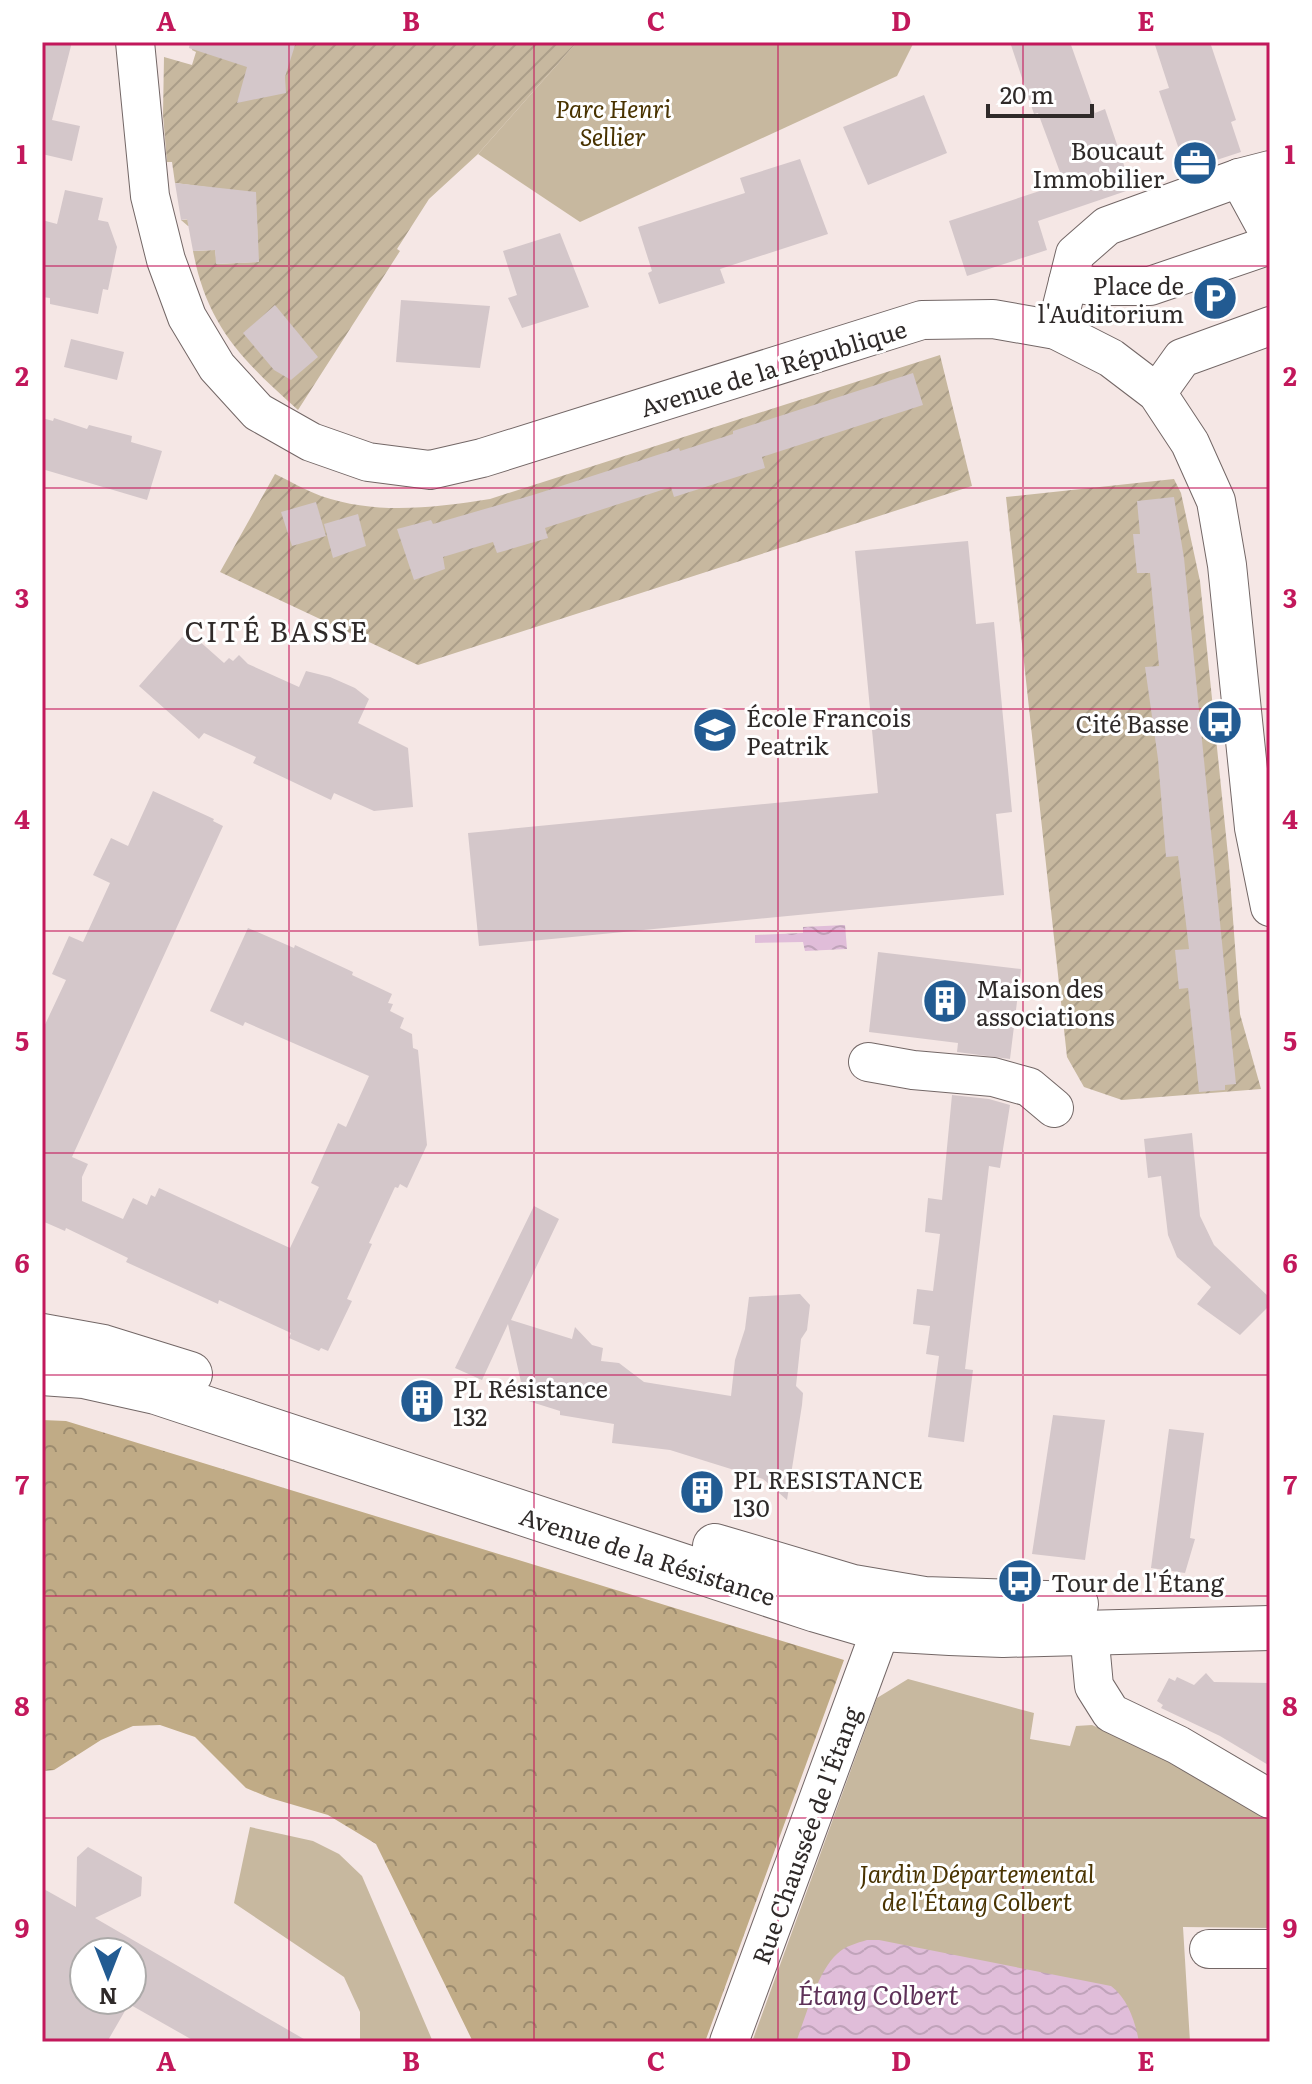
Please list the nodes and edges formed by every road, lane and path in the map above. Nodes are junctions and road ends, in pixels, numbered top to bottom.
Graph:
1 (135, 42) edge
2 (1255, 174) edge
3 (1270, 235) edge
4 (1270, 245) edge
5 (1068, 282) junction
6 (1270, 326) edge
7 (1056, 330) junction
8 (1157, 393) junction
9 (1270, 907) edge
10 (868, 1062) dead end
11 (1054, 1108) dead end
12 (42, 1336) edge
13 (42, 1373) edge
14 (924, 1599) junction
15 (1054, 1603) junction
16 (1270, 1604) edge
17 (1270, 1628) edge
18 (881, 1629) junction
19 (1089, 1632) junction
20 (1270, 1799) edge
21 (1209, 1949) dead end
22 (1270, 1949) edge
23 (729, 2042) edge

1 - 7 street, Avenue de la République
2 - 3 street
2 - 5 street
4 - 5 street
5 - 7 street
6 - 8 street
7 - 8 street, Avenue de la République
8 - 9 street, Avenue de la République
10 - 11 street
12 - 14 main road, Avenue de la Résistance
13 - 18 main road, Avenue de la Résistance
14 - 15 main road, Avenue de la Résistance
14 - 18 street
15 - 16 main road, Avenue de la Résistance
15 - 19 street
17 - 19 main road, Avenue de la Résistance
18 - 19 main road, Avenue de la Résistance
18 - 23 street, Rue Chaussée de l'Étang
19 - 20 street
21 - 22 street

